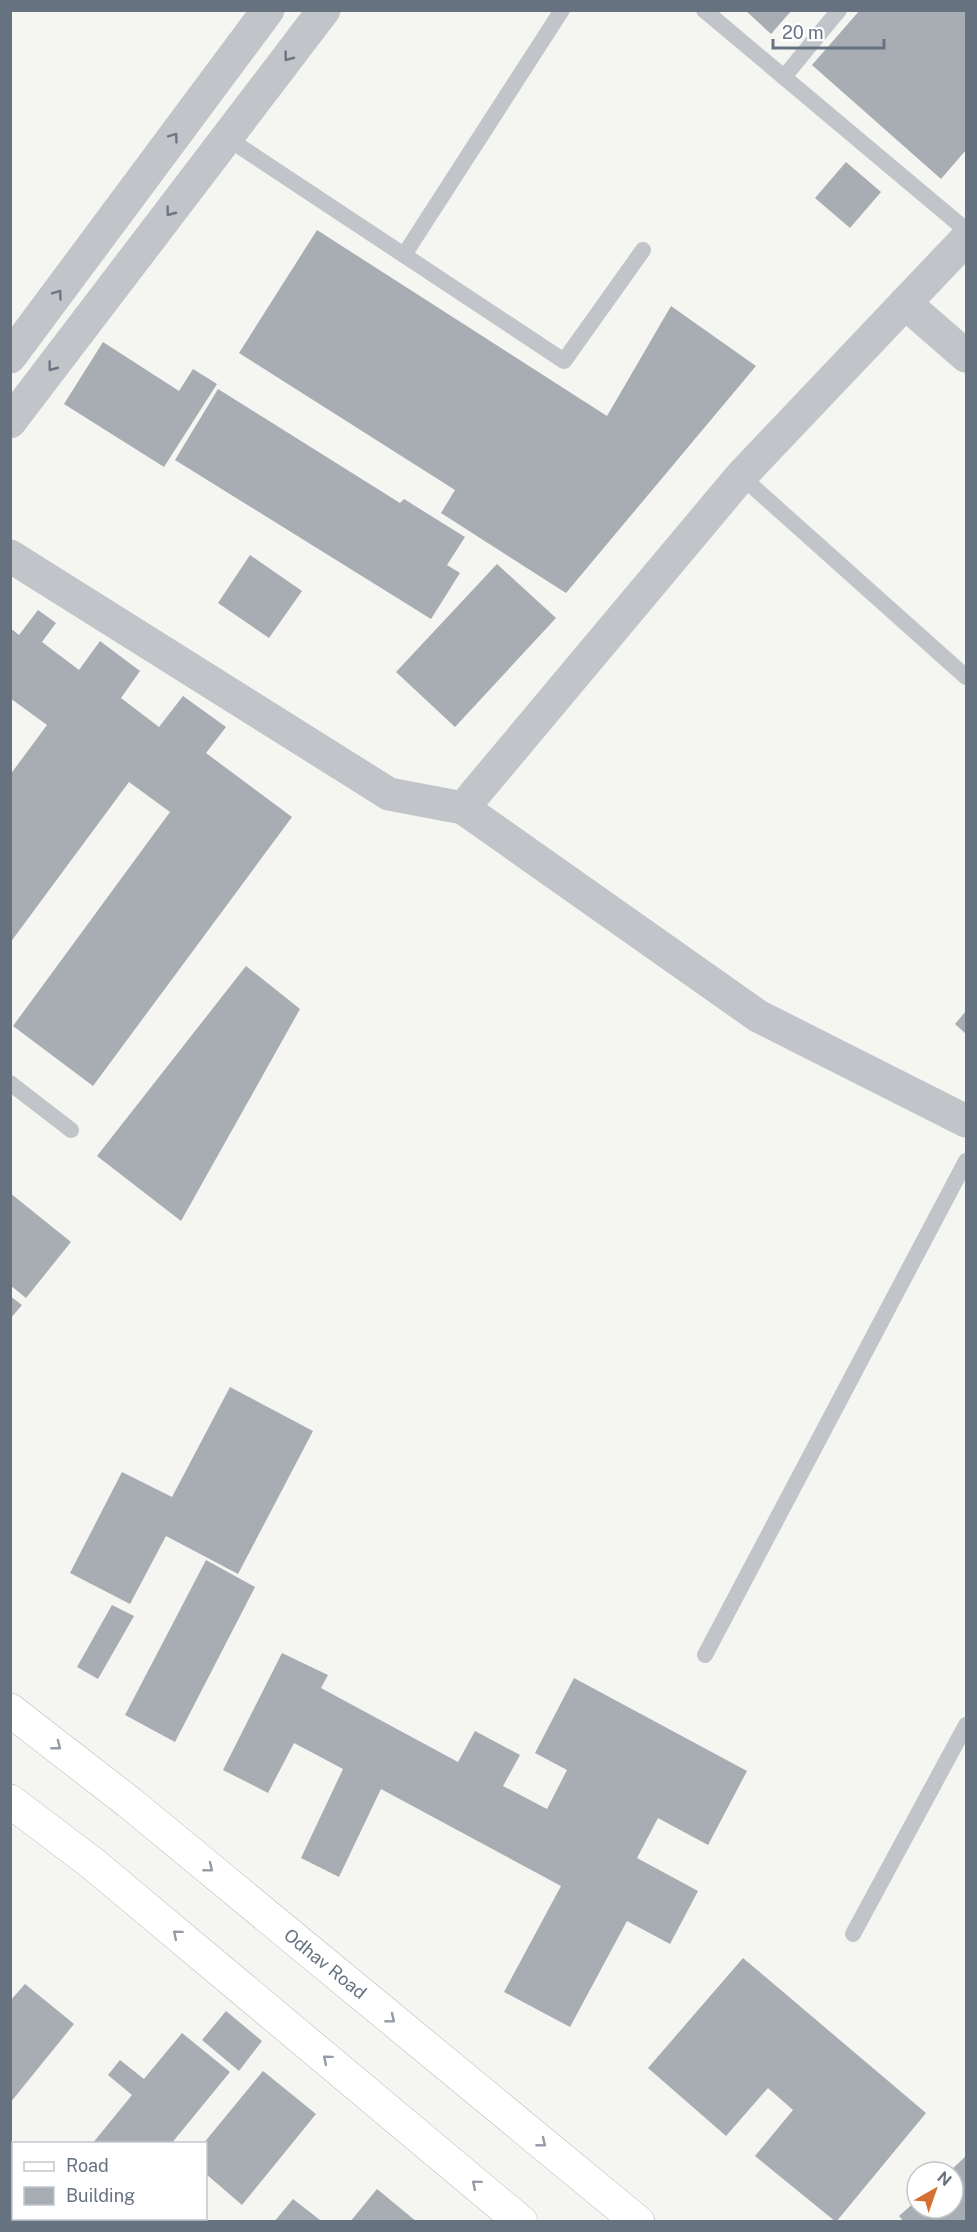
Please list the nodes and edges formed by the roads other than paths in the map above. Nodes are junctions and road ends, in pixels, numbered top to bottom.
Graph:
1 (268, 10) edge
2 (324, 10) edge
3 (562, 10) edge
4 (704, 10) edge
5 (839, 10) edge
6 (784, 77) junction
7 (227, 138) junction
8 (966, 230) edge
9 (966, 239) edge
10 (643, 250) dead end
11 (404, 255) junction
12 (905, 303) junction
13 (966, 356) edge
14 (10, 357) edge
15 (10, 422) edge
16 (741, 476) junction
17 (10, 556) edge
18 (966, 677) edge
19 (463, 808) junction
20 (10, 1083) edge
21 (966, 1121) edge
22 (71, 1130) dead end
23 (966, 1161) edge
24 (705, 1655) dead end
25 (10, 1710) edge
26 (966, 1725) edge
27 (10, 1801) edge
28 (854, 1934) dead end
29 (521, 2222) edge
30 (638, 2222) edge

14 -> 1 street
2 -> 7 street
3 - 11 lane
4 - 6 lane
5 - 6 lane
6 - 8 lane
7 - 11 lane
7 -> 15 street
9 - 12 street
10 - 11 lane
12 - 13 street
12 - 16 street
16 - 18 lane
16 - 19 street
17 - 19 street
19 - 21 street
20 - 22 lane
23 - 24 lane
25 -> 30 main road, Odhav Road
26 - 28 lane
29 -> 27 main road

